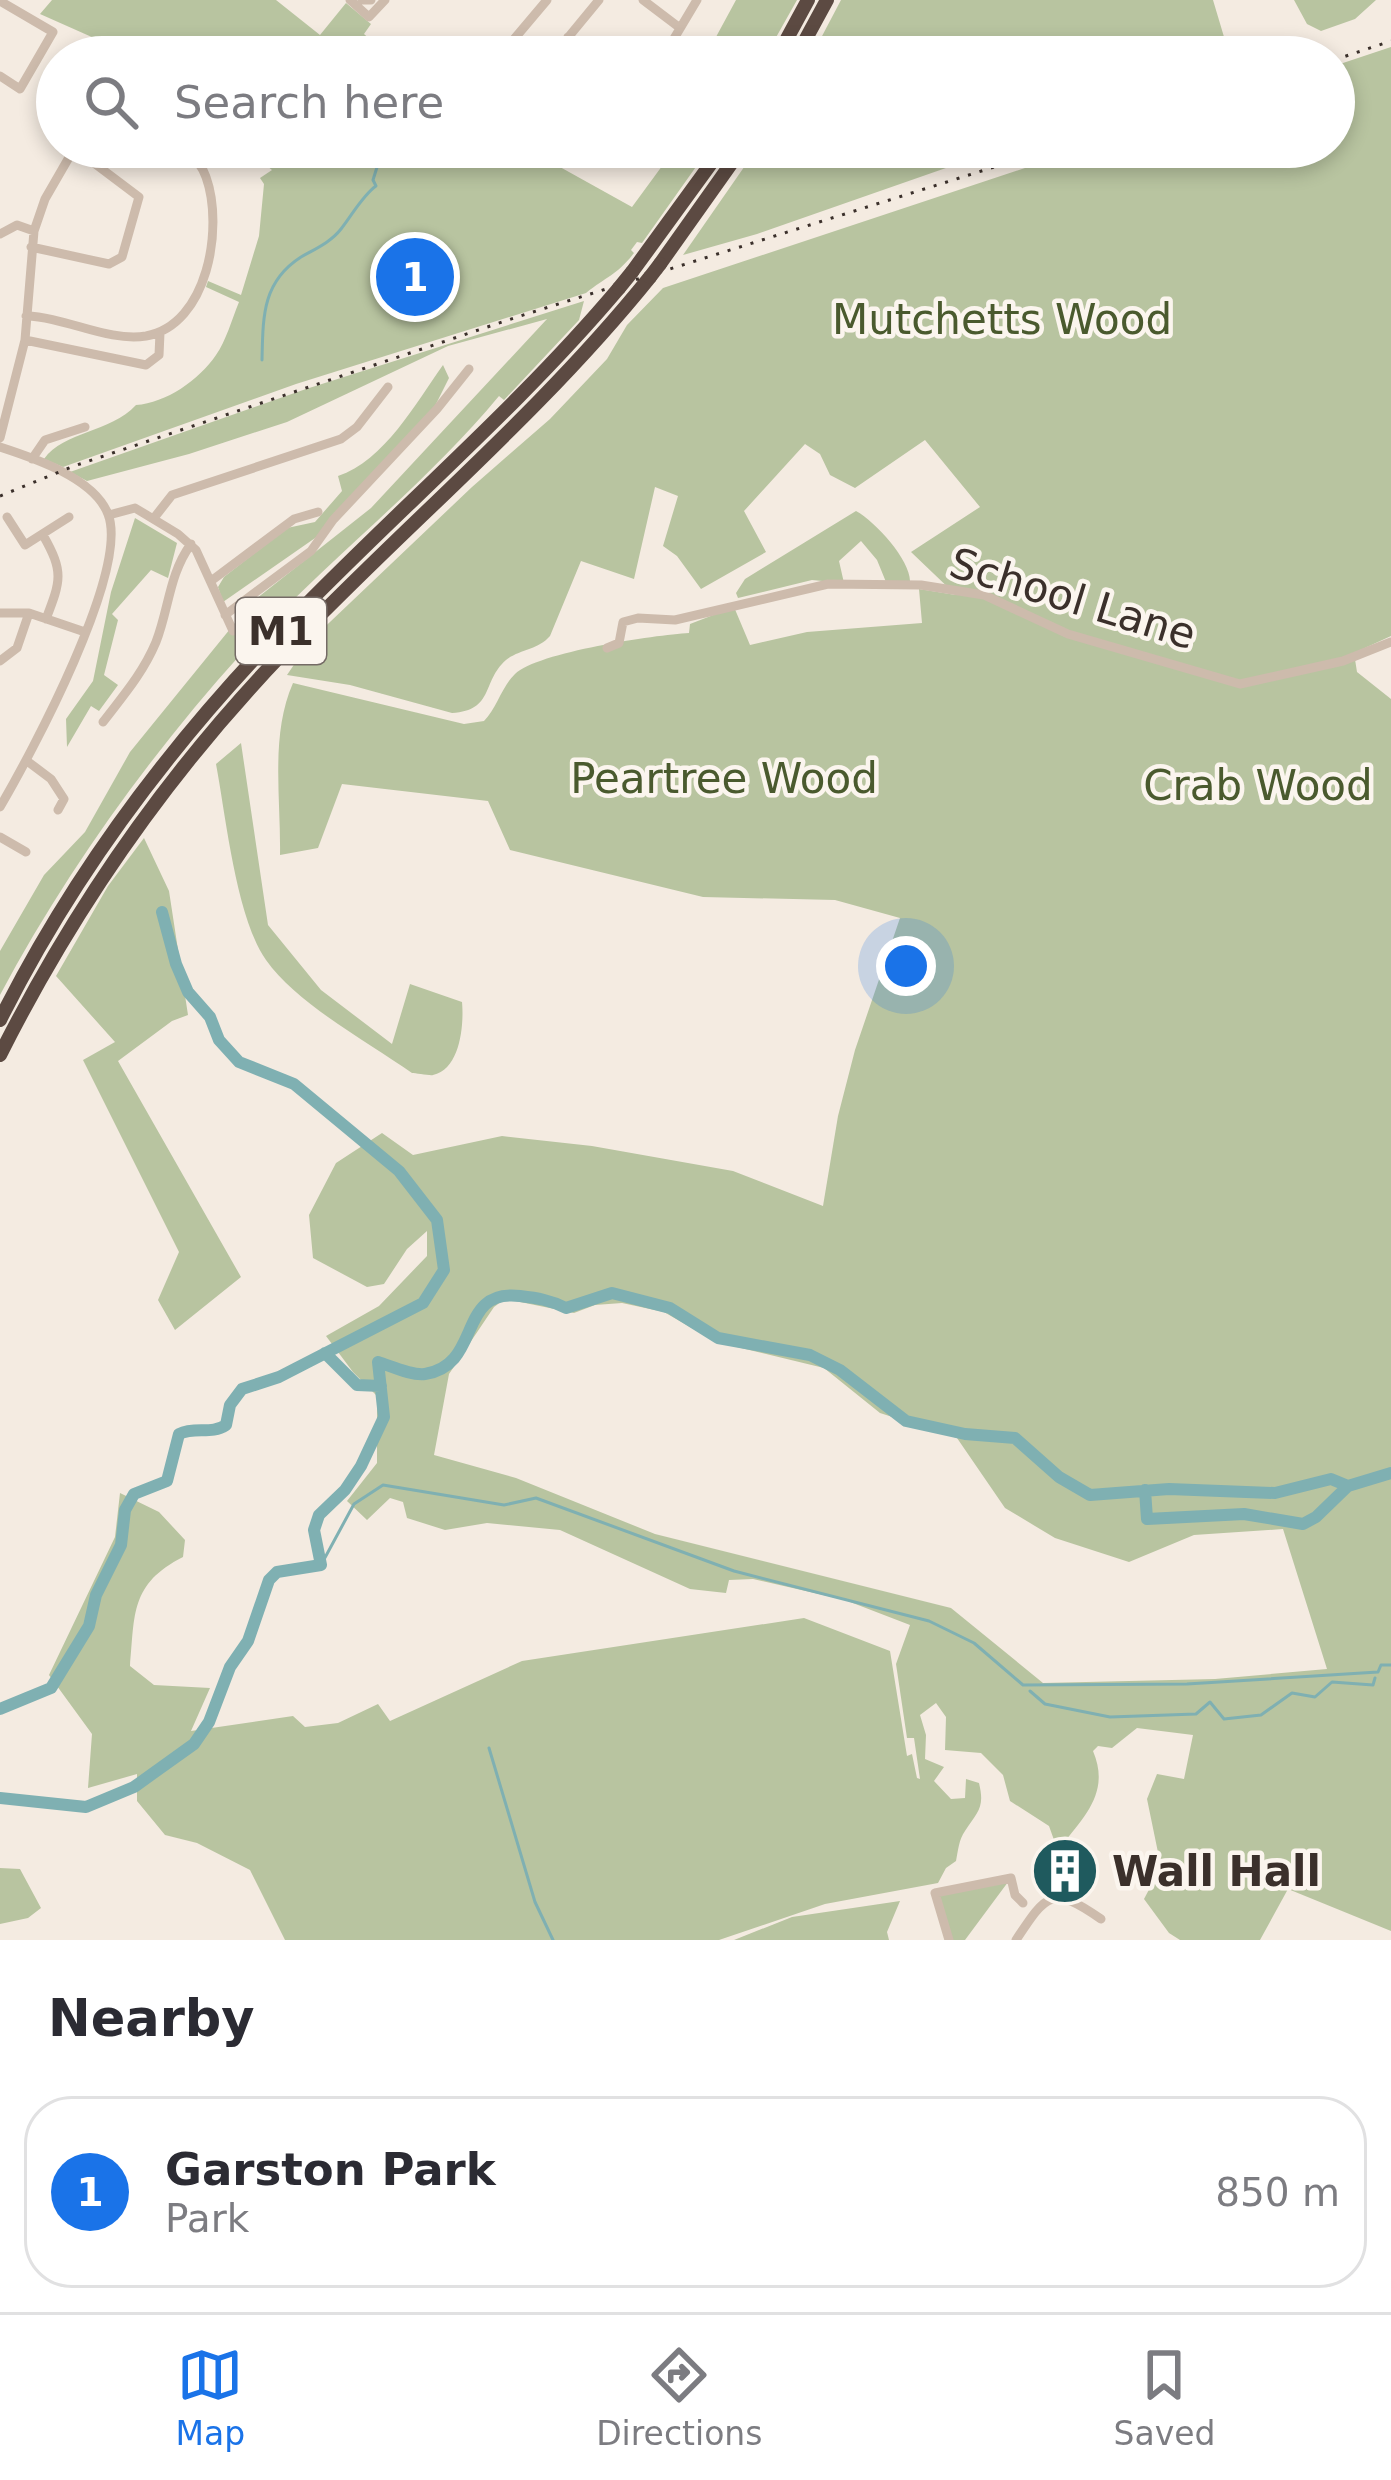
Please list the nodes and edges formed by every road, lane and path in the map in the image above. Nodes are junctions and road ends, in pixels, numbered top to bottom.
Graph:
1 (350, 0) edge
2 (385, 0) edge
3 (547, 0) edge
4 (599, 0) edge
5 (643, 0) edge
6 (697, 0) edge
7 (808, 0) edge
8 (826, 0) edge
9 (0, 1) edge
10 (680, 28) junction
11 (51, 36) edge
12 (516, 36) edge
13 (569, 36) edge
14 (675, 36) edge
15 (788, 36) edge
16 (807, 36) edge
17 (36, 61) edge
18 (0, 76) edge
19 (63, 168) edge
20 (101, 168) edge
21 (202, 168) edge
22 (708, 168) edge
23 (727, 168) edge
24 (34, 231) junction
25 (0, 234) edge
26 (31, 247) junction
27 (26, 316) junction
28 (160, 333) junction
29 (25, 340) junction
30 (469, 369) dead end
31 (388, 387) dead end
32 (85, 427) dead end
33 (0, 438) edge
34 (0, 447) edge
35 (32, 459) junction
36 (319, 512) dead end
37 (109, 515) junction
38 (7, 517) dead end
39 (69, 517) dead end
40 (154, 518) junction
41 (43, 535) junction
42 (191, 544) junction
43 (211, 580) junction
44 (0, 613) edge
45 (29, 614) junction
46 (225, 615) junction
47 (46, 619) junction
48 (233, 631) dead end
49 (85, 632) junction
50 (1391, 641) edge
51 (607, 648) dead end
52 (0, 661) edge
53 (103, 722) dead end
54 (26, 761) junction
55 (0, 807) edge
56 (58, 810) dead end
57 (0, 837) edge
58 (26, 852) dead end
59 (0, 1020) edge
60 (0, 1054) edge
61 (1024, 1903) dead end
62 (1100, 1919) dead end
63 (949, 1940) edge
64 (1016, 1940) edge

1 - 2 street
3 - 12 street
4 - 13 street
5 - 10 street
6 - 10 street
7 - 15 highway
8 - 16 highway
9 - 11 street
10 - 14 street
17 - 18 street
19 - 24 street
20 - 26 street
21 - 28 street
22 - 59 highway, M1, bridge
23 - 60 highway, M1, bridge
24 - 25 street
24 - 26 street
26 - 27 street
27 - 28 street
27 - 29 street
28 - 29 street
29 - 33 street
30 - 46 street
31 - 40 street
32 - 35 street
34 - 35 street
35 - 37 street
36 - 43 street
37 - 40 street
37 - 49 street
38 - 41 street
39 - 41 street
40 - 42 street
41 - 47 street
42 - 43 street
42 - 53 street
43 - 46 street
44 - 45 street
45 - 47 street
45 - 52 street
46 - 48 street
47 - 49 street
49 - 54 street
50 - 51 street, School Lane
54 - 55 street
54 - 56 street
57 - 58 street
61 - 63 street
62 - 64 street

